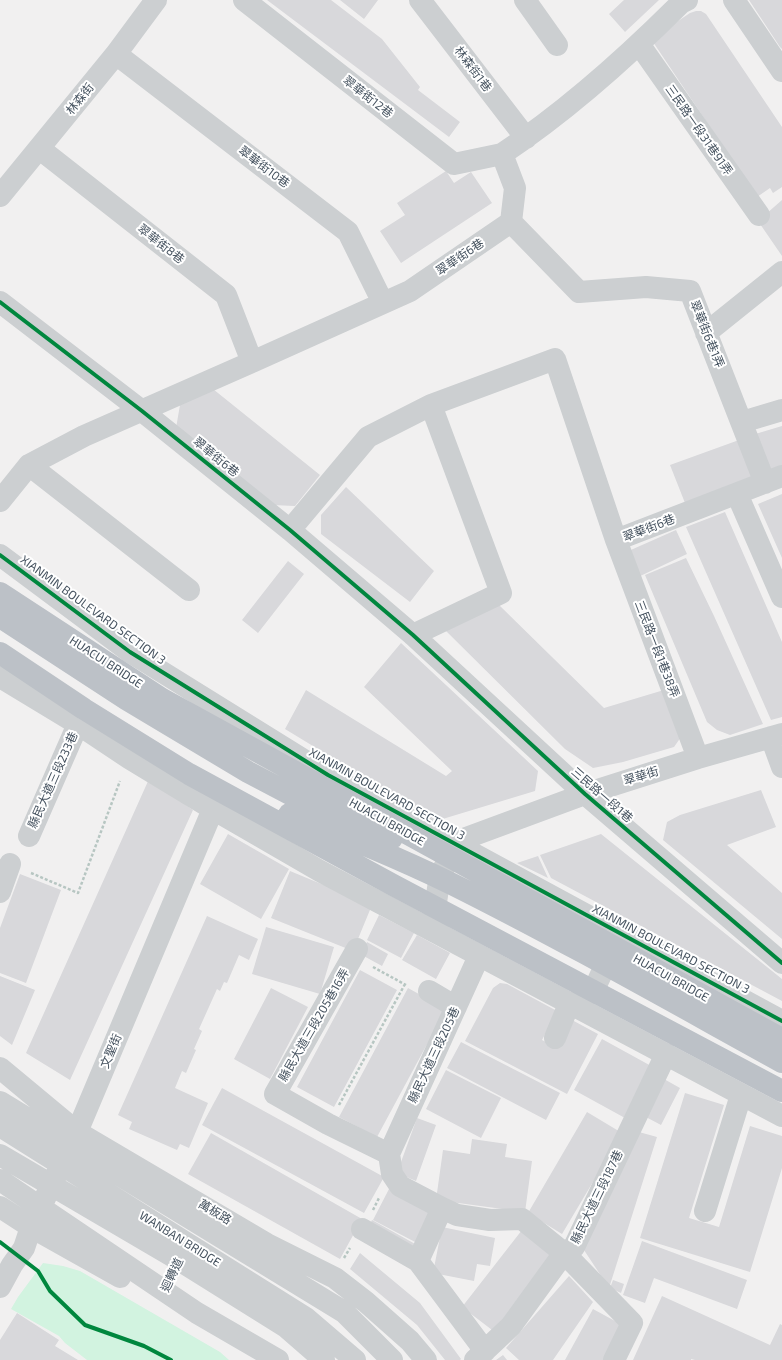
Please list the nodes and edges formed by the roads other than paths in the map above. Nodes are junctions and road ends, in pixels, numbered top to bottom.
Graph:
1 (156, 0) edge
2 (244, 0) edge
3 (420, 0) edge
4 (525, 0) edge
5 (687, 0) edge
6 (734, 0) edge
7 (639, 44) junction
8 (557, 45) dead end
9 (116, 54) junction
10 (782, 71) edge
11 (526, 138) junction
12 (40, 149) junction
13 (502, 154) junction
14 (0, 196) edge
15 (759, 215) dead end
16 (511, 222) junction
17 (782, 272) edge
18 (0, 302) edge
19 (383, 303) junction
20 (706, 333) junction
21 (252, 362) junction
22 (432, 405) junction
23 (782, 410) edge
24 (142, 411) junction
25 (742, 422) junction
26 (28, 465) junction
27 (774, 480) edge
28 (737, 494) junction
29 (0, 501) edge
30 (290, 530) junction
31 (616, 540) junction
32 (0, 556) edge
33 (189, 590) dead end
34 (0, 593) edge
35 (782, 597) edge
36 (0, 617) edge
37 (413, 636) junction
38 (0, 653) edge
39 (0, 658) edge
40 (0, 677) edge
41 (78, 724) junction
42 (777, 735) edge
43 (698, 758) junction
44 (782, 767) edge
45 (189, 774) junction
46 (585, 794) junction
47 (218, 812) junction
48 (28, 836) dead end
49 (459, 845) junction
50 (10, 864) road end
51 (0, 892) edge
52 (607, 926) junction
53 (449, 939) junction
54 (355, 952) road end
55 (479, 956) junction
56 (782, 963) edge
57 (429, 991) road end
58 (569, 1004) junction
59 (456, 1007) junction
60 (782, 1021) edge
61 (555, 1038) dead end
62 (782, 1039) edge
63 (666, 1054) junction
64 (782, 1062) edge
65 (0, 1068) edge
66 (782, 1091) edge
67 (741, 1095) junction
68 (0, 1102) edge
69 (782, 1116) edge
70 (0, 1126) edge
71 (77, 1132) junction
72 (389, 1154) junction
73 (0, 1155) edge
74 (0, 1180) edge
75 (204, 1206) junction
76 (0, 1207) edge
77 (442, 1208) junction
78 (705, 1211) dead end
79 (31, 1227) junction
80 (362, 1229) dead end
81 (564, 1253) junction
82 (418, 1261) junction
83 (0, 1287) edge
84 (160, 1300) junction
85 (480, 1355) edge
86 (254, 1360) edge
87 (278, 1360) edge
88 (324, 1360) edge
89 (355, 1360) edge
90 (392, 1360) edge
91 (426, 1360) edge
92 (614, 1360) edge

1 - 9 street, 林森街
2 - 13 street, 翠華街12巷
3 - 11 street, 林森街1巷
4 - 8 street
5 - 7 street
6 - 10 street
7 - 11 street
7 - 15 street, 三民路一段31巷91弄
9 - 12 street, 林森街
9 - 19 street, 翠華街10巷
11 - 13 street
12 - 14 street, 林森街
12 - 21 street, 翠華街8巷
13 - 16 street
16 - 19 street, 翠華街6巷
16 - 20 street, 翠華街6巷1弄
17 - 20 street
18 - 24 street, 翠華街6巷
19 - 21 street, 翠華街6巷
20 - 25 street, 翠華街6巷1弄
21 - 24 street, 翠華街6巷
22 - 30 street, 翠華街6巷
22 - 31 street, 翠華街6巷
22 - 37 street
23 - 25 street
24 - 26 street
24 - 30 street, 翠華街6巷
25 - 27 street, 翠華街6巷1弄
26 - 29 street
26 - 33 street
27 - 28 street, 翠華街6巷
28 - 31 street, 翠華街6巷
28 - 35 street
30 - 37 street, 翠華街6巷
31 - 43 street, 三民路一段1巷38弄
32 - 49 street, XIANMIN BOULEVARD SECTION 3
34 - 62 highway, HUACUI BRIDGE
36 - 49 highway
37 - 46 street, 三民路一段1巷
38 - 45 highway
39 - 47 street
40 - 41 street
41 - 47 street
41 - 48 street, 縣民大道三段233巷
42 - 43 street, 翠華街
42 - 44 street
43 - 46 street, 翠華街
45 - 64 highway
45 - 66 highway
46 - 49 street, 翠華街
46 - 56 street, 三民路一段1巷
47 - 53 street
47 - 71 street, 文聖街
49 - 52 street, XIANMIN BOULEVARD SECTION 3
49 - 53 street
50 - 51 street
52 - 58 street
52 - 60 street, XIANMIN BOULEVARD SECTION 3
53 - 55 street
54 - 72 street, 縣民大道三段205巷16弄
55 - 58 street
55 - 59 street, 縣民大道三段205巷
57 - 59 street
58 - 61 street
58 - 63 street
59 - 72 street, 縣民大道三段205巷
63 - 67 street
63 - 81 street, 縣民大道三段187巷
65 - 71 street, 萬板路
67 - 69 street
67 - 78 street
68 - 90 street
70 - 89 street, WANBAN BRIDGE
71 - 75 street, 萬板路
71 - 79 street, 文聖街
72 - 77 street
73 - 88 street, WANBAN BRIDGE
74 - 87 street
75 - 84 street, 迴轉道
75 - 91 street, 萬板路
76 - 79 street
77 - 81 street
77 - 82 street
79 - 83 street, 文聖街
79 - 84 street
80 - 82 street
81 - 85 street, 縣民大道三段187巷
81 - 92 street
82 - 85 street
84 - 86 street

